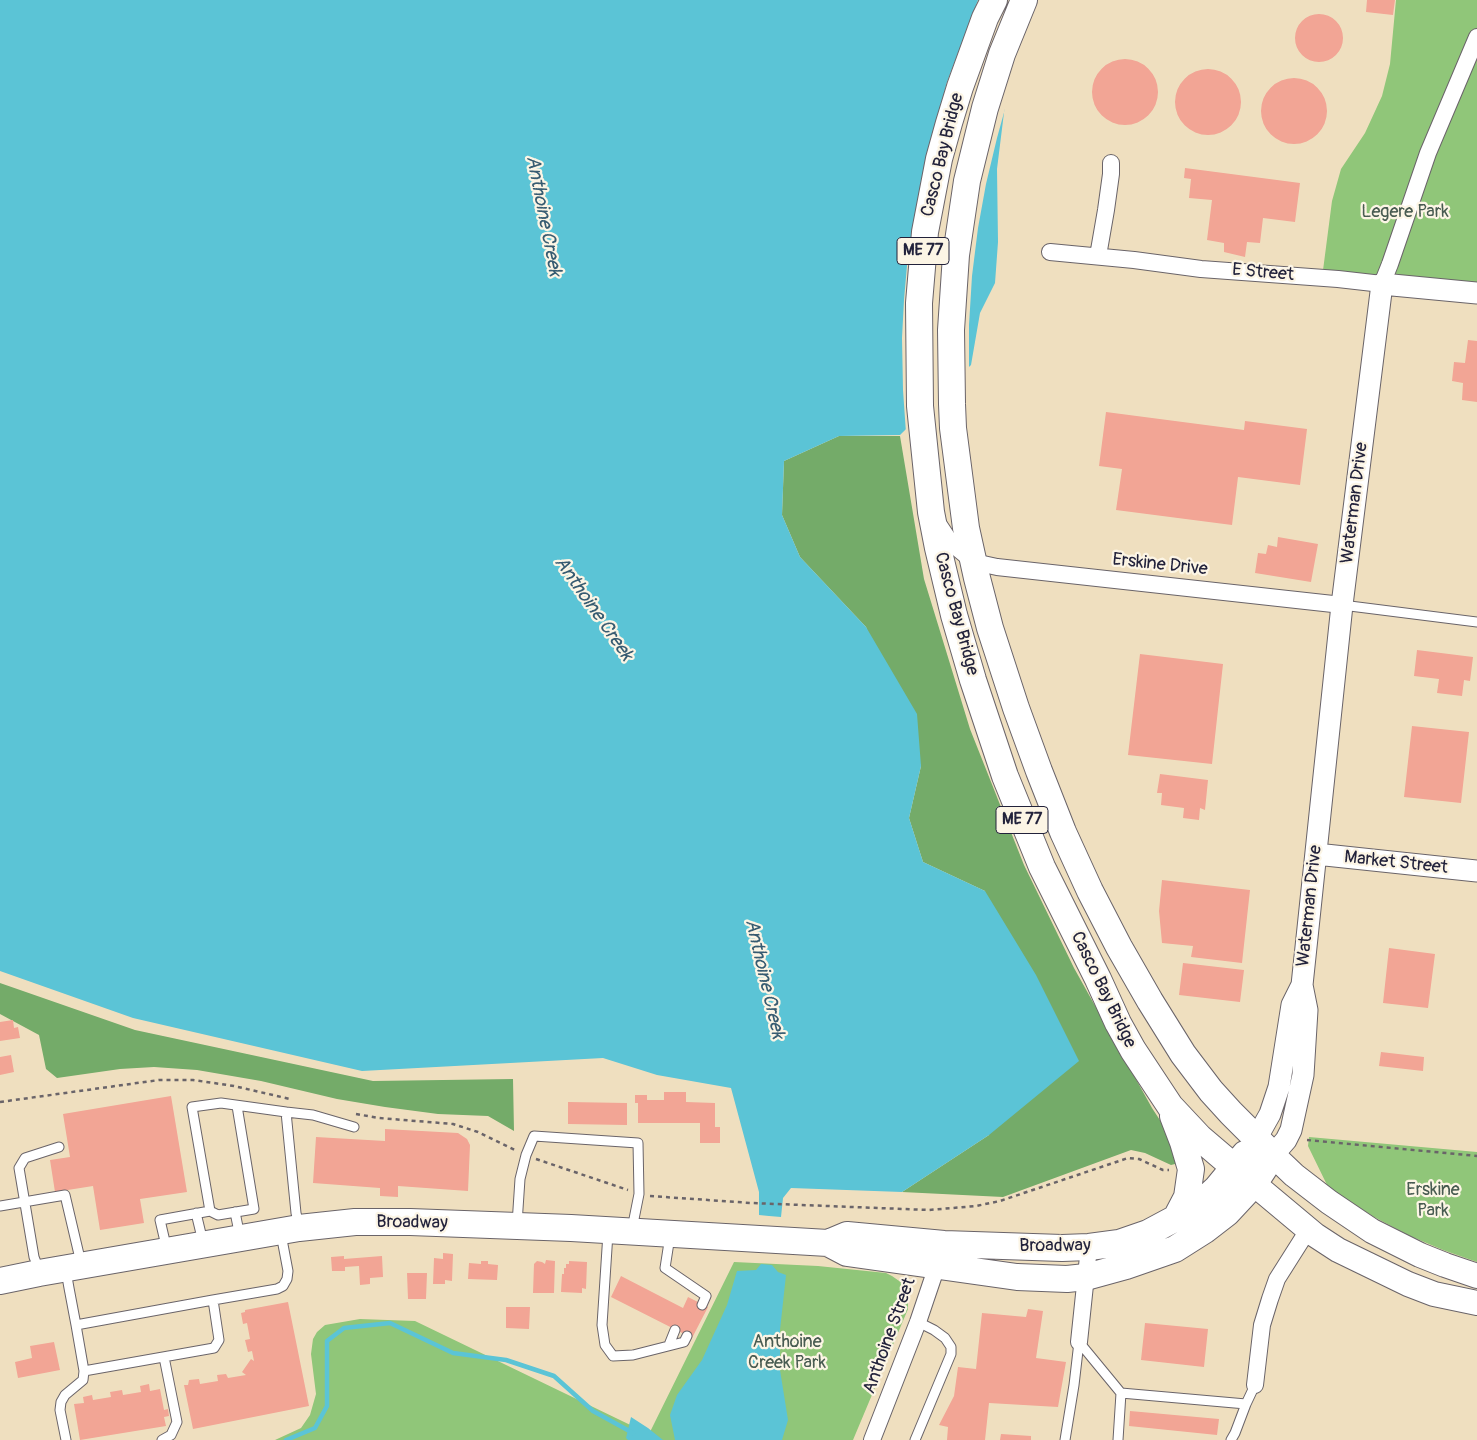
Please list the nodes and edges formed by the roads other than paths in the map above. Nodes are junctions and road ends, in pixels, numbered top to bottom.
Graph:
1 (994, 0) edge
2 (1024, 0) edge
3 (1477, 38) edge
4 (1111, 163) dead end
5 (1050, 252) dead end
6 (1098, 256) junction
7 (1382, 284) junction
8 (1477, 293) edge
9 (931, 512) junction
10 (974, 562) junction
11 (1342, 605) junction
12 (1477, 622) edge
13 (1316, 854) junction
14 (1477, 871) edge
15 (237, 1106) junction
16 (1170, 1106) junction
17 (286, 1112) junction
18 (354, 1128) dead end
19 (58, 1147) dead end
20 (1264, 1147) junction
21 (1244, 1176) junction
22 (25, 1202) junction
23 (0, 1206) edge
24 (210, 1211) junction
25 (234, 1212) junction
26 (196, 1213) junction
27 (1176, 1218) junction
28 (517, 1226) junction
29 (290, 1229) junction
30 (1308, 1230) junction
31 (620, 1231) junction
32 (671, 1234) junction
33 (240, 1238) junction
34 (203, 1244) junction
35 (1089, 1247) junction
36 (167, 1251) junction
37 (941, 1255) junction
38 (74, 1267) junction
39 (39, 1273) junction
40 (1477, 1276) edge
41 (1086, 1277) junction
42 (0, 1281) edge
43 (695, 1288) junction
44 (690, 1298) dead end
45 (213, 1300) junction
46 (1477, 1303) edge
47 (702, 1305) dead end
48 (918, 1322) junction
49 (76, 1325) junction
50 (675, 1330) dead end
51 (688, 1336) dead end
52 (1079, 1342) junction
53 (668, 1345) junction
54 (164, 1357) junction
55 (84, 1372) junction
56 (1254, 1384) joint
57 (1121, 1393) junction
58 (1246, 1404) junction
59 (66, 1440) edge
60 (162, 1440) edge
61 (872, 1440) edge
62 (915, 1440) edge
63 (1065, 1440) edge
64 (1118, 1440) edge
65 (1231, 1440) edge

1 - 9 main road, Casco Bay Bridge / ME 77
2 - 10 main road, Casco Bay Bridge / ME 77
3 - 7 street, Waterman Drive
4 - 6 street
5 - 6 street, E Street
6 - 7 street, E Street
7 - 8 street, E Street
7 - 11 street, Waterman Drive
9 - 10 street
9 - 16 main road, Casco Bay Bridge / ME 77
10 - 11 street, Erskine Drive
10 - 20 main road, Casco Bay Bridge / ME 77
11 - 12 lane
11 - 13 street, Waterman Drive
13 - 14 street, Market Street
13 - 20 street, Waterman Drive
15 - 17 lane
15 - 24 lane
15 - 25 lane
16 - 21 main road, Casco Bay Bridge / ME 77
16 - 27 main road
17 - 18 lane
17 - 29 lane
19 - 22 lane
20 - 21 main road, Waterman Drive
20 - 40 main road, ME 77
21 - 27 main road, Broadway
21 - 30 main road, ME 77
21 - 41 main road, Broadway
22 - 23 lane
22 - 38 lane
22 - 39 lane
24 - 25 lane
24 - 26 lane
25 - 33 lane
26 - 34 lane
26 - 36 lane
27 - 35 main road, Broadway
28 - 29 main road, Broadway
28 - 31 main road, Broadway
28 - 31 lane
29 - 33 main road, Broadway
29 - 45 lane
30 - 46 main road, ME 77
30 - 56 street
31 - 32 main road, Broadway
31 - 53 lane
32 - 37 main road, Broadway
32 - 43 lane
33 - 34 main road, Broadway
34 - 36 main road, Broadway
35 - 37 main road, Broadway
35 - 41 street
36 - 38 main road, Broadway
37 - 41 main road, Broadway
37 - 48 street, Anthoine Street
38 - 39 main road, Broadway
38 - 49 lane
39 - 42 main road, Broadway
41 - 52 street
43 - 44 lane
43 - 47 lane
45 - 49 lane
45 - 54 lane
48 - 61 street, Anthoine Street
48 - 62 lane
49 - 55 lane
50 - 53 lane
51 - 53 lane
52 - 57 lane
52 - 63 lane
54 - 55 lane
54 - 60 lane
55 - 59 lane
56 - 58 lane
57 - 58 lane
57 - 64 lane
58 - 65 lane

